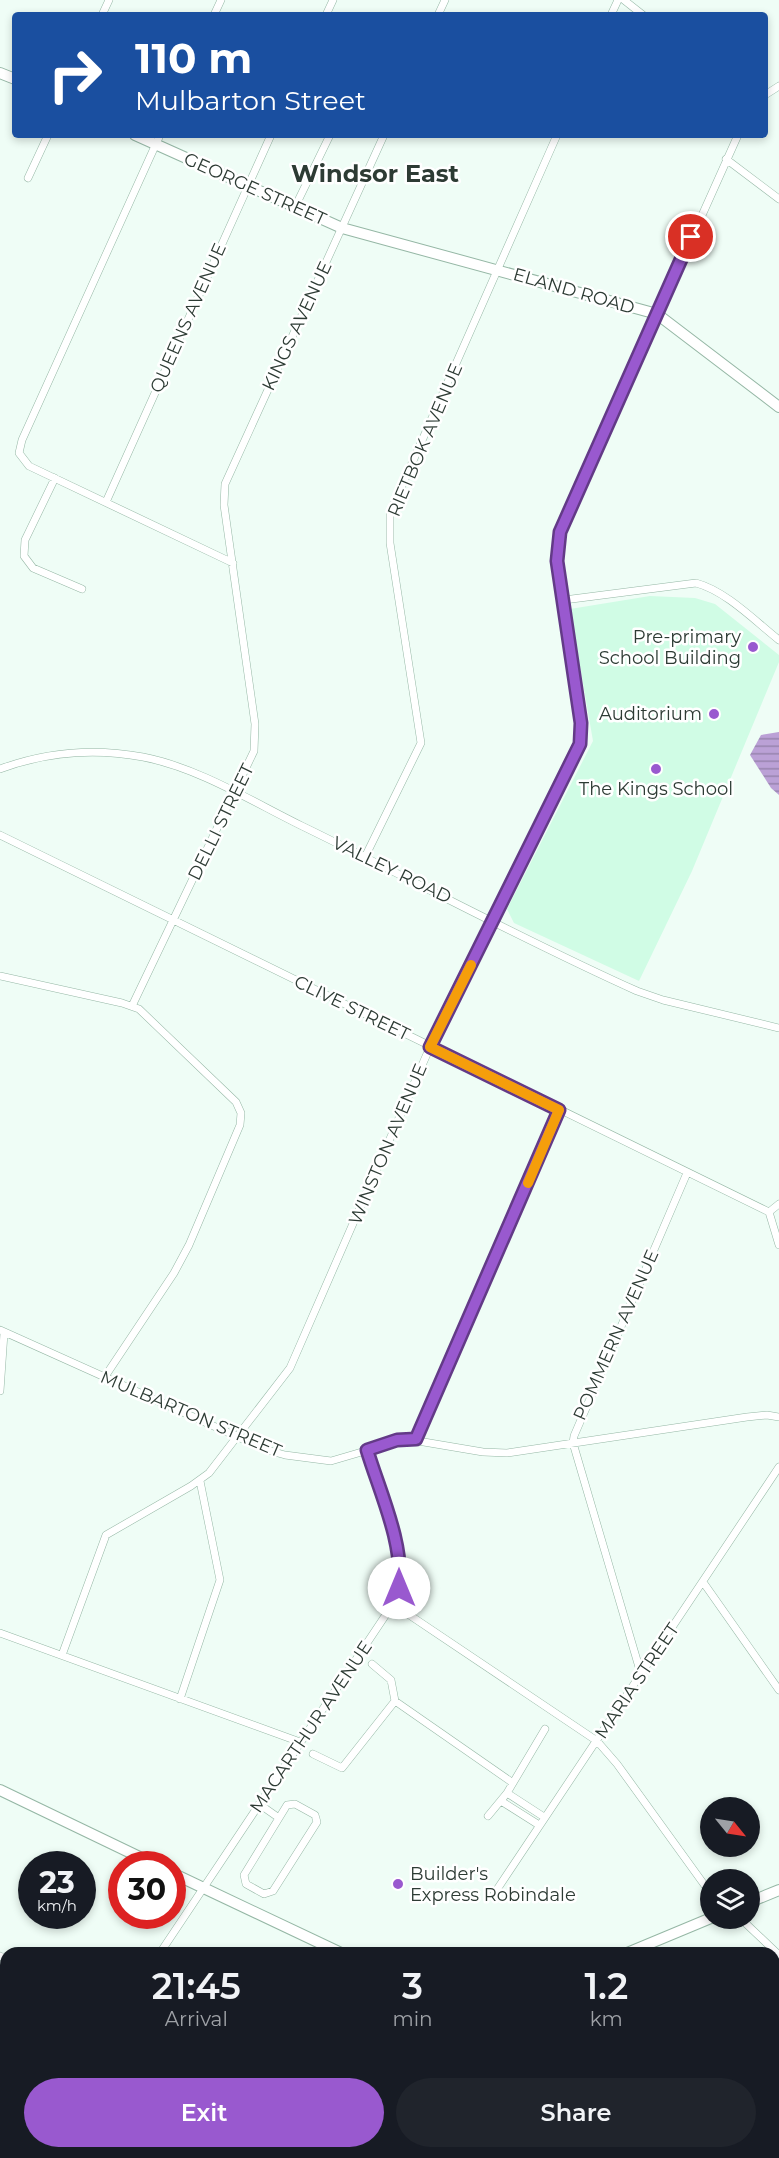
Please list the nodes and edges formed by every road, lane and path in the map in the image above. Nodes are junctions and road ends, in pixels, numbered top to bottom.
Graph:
1 (624, 0) edge
2 (640, 12) edge
3 (47, 138) edge
4 (270, 138) edge
5 (329, 138) edge
6 (383, 138) edge
7 (555, 138) edge
8 (736, 138) edge
9 (158, 140) edge
10 (726, 159) junction
11 (28, 178) dead end
12 (248, 186) junction
13 (779, 199) edge
14 (295, 207) junction
15 (342, 228) junction
16 (496, 269) junction
17 (657, 314) junction
18 (779, 407) edge
19 (55, 478) junction
20 (225, 484) joint
21 (106, 502) junction
22 (233, 563) junction
23 (82, 589) dead end
24 (564, 600) junction
25 (779, 640) edge
26 (0, 770) edge
27 (236, 794) junction
28 (0, 835) edge
29 (365, 857) junction
30 (174, 920) junction
31 (493, 920) junction
32 (0, 976) edge
33 (132, 1006) junction
34 (779, 1028) edge
35 (430, 1047) junction
36 (559, 1110) junction
37 (687, 1173) junction
38 (779, 1204) edge
39 (769, 1212) junction
40 (779, 1245) edge
41 (2, 1331) edge
42 (104, 1378) junction
43 (0, 1391) edge
44 (779, 1417) edge
45 (239, 1437) junction
46 (416, 1439) junction
47 (573, 1443) junction
48 (367, 1450) junction
49 (779, 1467) edge
50 (200, 1481) junction
51 (703, 1582) junction
52 (393, 1604) junction
53 (0, 1633) edge
54 (62, 1655) junction
55 (372, 1664) dead end
56 (641, 1674) junction
57 (779, 1689) edge
58 (180, 1698) junction
59 (395, 1701) junction
60 (545, 1729) dead end
61 (597, 1741) junction
62 (300, 1742) junction
63 (313, 1754) dead end
64 (513, 1783) junction
65 (0, 1790) edge
66 (507, 1793) junction
67 (0, 1795) edge
68 (501, 1801) junction
69 (259, 1804) junction
70 (488, 1816) dead end
71 (544, 1817) junction
72 (279, 1818) junction
73 (538, 1825) junction
74 (117, 1851) edge
75 (127, 1851) edge
76 (700, 1879) edge
77 (186, 1881) edge
78 (186, 1884) edge
79 (202, 1890) junction
80 (779, 1890) edge
81 (494, 1894) dead end
82 (760, 1898) edge
83 (700, 1923) edge
84 (752, 1929) edge
85 (164, 1947) edge
86 (313, 1947) edge
87 (328, 1947) edge
88 (641, 1947) edge
89 (771, 1947) edge

1 - 2 street
3 - 11 street
4 - 12 street, QUEENS AVENUE
5 - 14 street
6 - 15 street, KINGS AVENUE
7 - 16 street, RIETBOK AVENUE
8 - 10 street, WINSTON AVENUE
9 - 12 street, GEORGE STREET
9 - 19 street
10 - 13 street
10 - 17 street, WINSTON AVENUE
12 - 14 street, GEORGE STREET
12 - 21 street, QUEENS AVENUE
14 - 15 street, GEORGE STREET
15 - 16 street, ELAND ROAD
15 - 20 street, KINGS AVENUE
16 - 17 street, ELAND ROAD
16 - 29 street, RIETBOK AVENUE
17 - 18 street, ELAND ROAD
17 - 24 street, WINSTON AVENUE
19 - 21 street
19 - 23 street
20 - 22 street, DELLI STREET
21 - 22 street
22 - 27 street, DELLI STREET
24 - 25 street
24 - 31 street, WINSTON AVENUE
26 - 27 street, VALLEY ROAD
27 - 29 street, VALLEY ROAD
27 - 30 street, DELLI STREET
28 - 30 street, CLIVE STREET
29 - 31 street, VALLEY ROAD
30 - 33 street, DELLI STREET
30 - 35 street, CLIVE STREET
31 - 34 street, VALLEY ROAD
31 - 35 street, WINSTON AVENUE
32 - 33 street
33 - 42 street
35 - 36 street, CLIVE STREET
35 - 45 street, WINSTON AVENUE
36 - 37 street, CLIVE STREET
36 - 46 street
37 - 39 street, CLIVE STREET
37 - 47 street, POMMERN AVENUE
38 - 39 street
39 - 40 street
41 - 42 street, MULBARTON STREET
41 - 43 street
42 - 45 street, MULBARTON STREET
44 - 47 street, MULBARTON STREET
45 - 48 street, MULBARTON STREET
45 - 50 street, WINSTON AVENUE
46 - 47 street, MULBARTON STREET
46 - 48 street, MULBARTON STREET
47 - 56 street, POMMERN AVENUE
48 - 52 street, MACARTHUR AVENUE
49 - 51 street, MARIA STREET
50 - 54 street, WINSTON AVENUE
50 - 58 street
51 - 56 street, MARIA STREET
51 - 57 street
52 - 61 street
52 - 62 street, MACARTHUR AVENUE
53 - 54 street
54 - 58 street
55 - 59 street
56 - 61 street, MARIA STREET
58 - 62 street
59 - 63 street
59 - 64 street
60 - 64 street
61 - 71 street, MARIA STREET
61 - 76 street
62 - 69 street, MACARTHUR AVENUE
64 - 66 street
65 - 75 street
66 - 68 street
66 - 71 street
67 - 74 street
68 - 70 street
68 - 73 street
69 - 72 street
69 - 79 street, MACARTHUR AVENUE
71 - 73 street, MARIA STREET
72 - 72 street
73 - 81 street, MARIA STREET
77 - 79 street
78 - 79 street
79 - 85 street, MACARTHUR AVENUE
79 - 86 street
79 - 87 street
80 - 82 street
83 - 88 street
84 - 89 street

